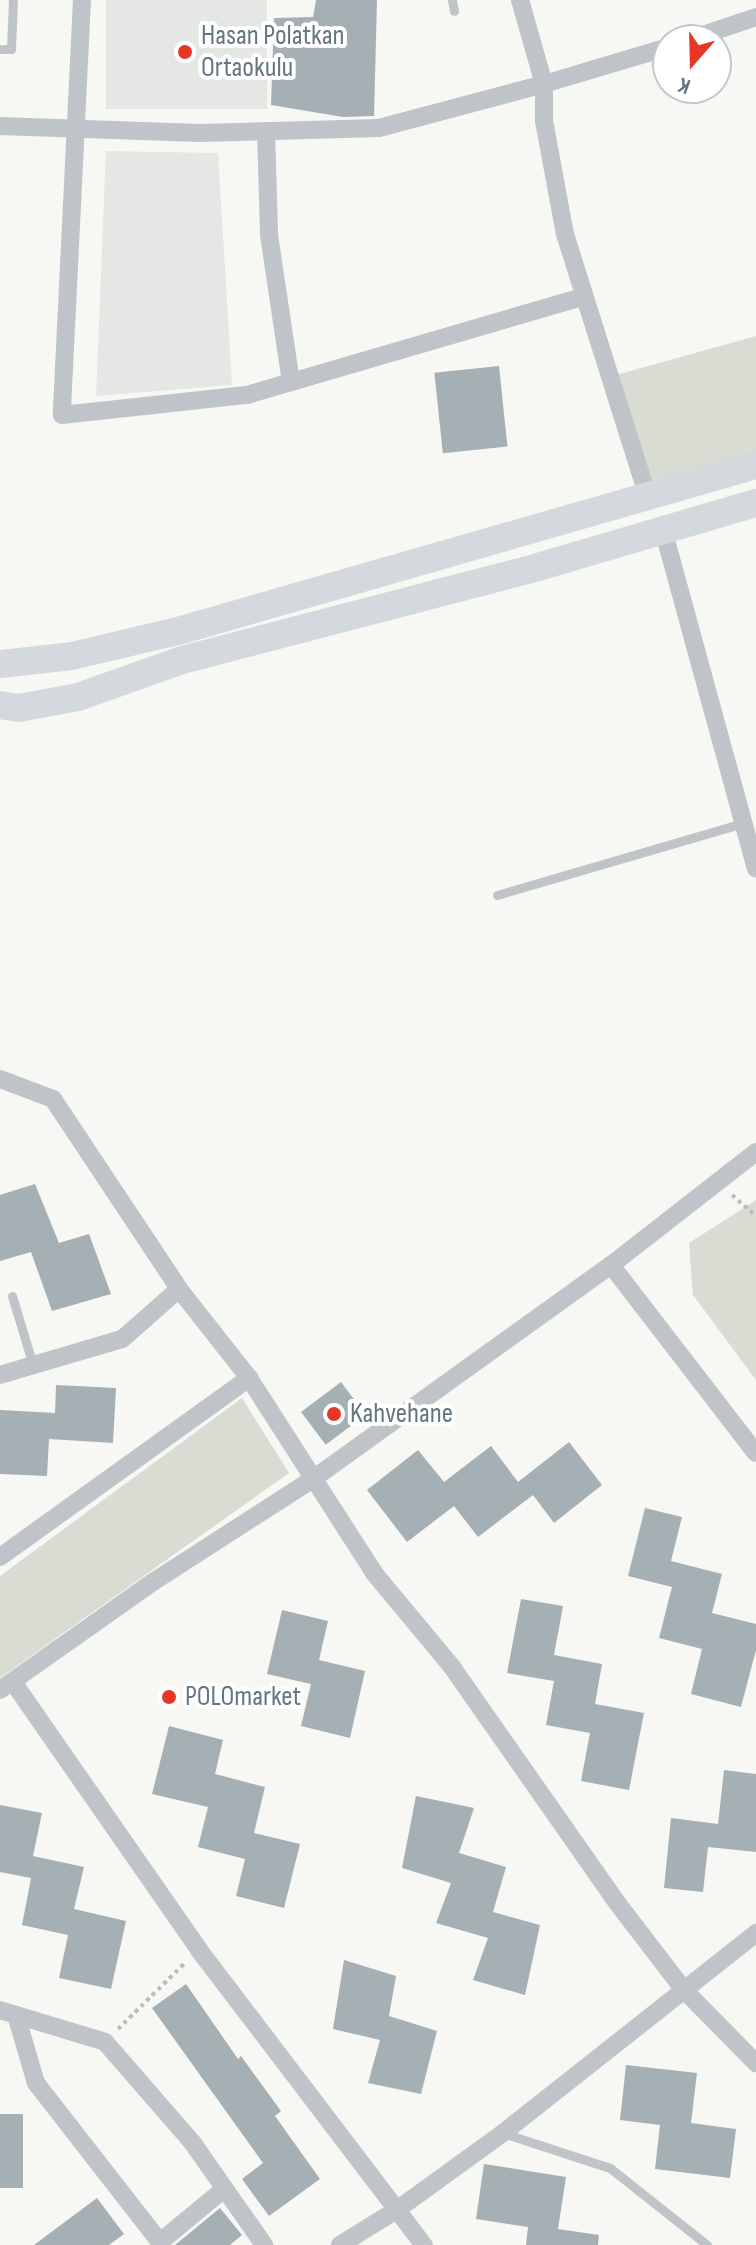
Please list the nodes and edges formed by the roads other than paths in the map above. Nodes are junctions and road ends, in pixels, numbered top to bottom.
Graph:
1 (13, 0) edge
2 (82, 0) edge
3 (520, 0) edge
4 (756, 17) edge
5 (732, 25) edge
6 (0, 49) edge
7 (652, 52) edge
8 (544, 84) junction
9 (0, 126) edge
10 (78, 129) junction
11 (266, 131) junction
12 (582, 297) junction
13 (291, 382) junction
14 (756, 465) edge
15 (647, 494) junction
16 (756, 503) edge
17 (663, 529) junction
18 (0, 664) edge
19 (0, 705) edge
20 (744, 823) junction
21 (756, 868) edge
22 (497, 895) dead end
23 (0, 1079) edge
24 (756, 1152) edge
25 (611, 1265) junction
26 (179, 1289) junction
27 (12, 1296) dead end
28 (33, 1365) junction
29 (0, 1375) edge
30 (249, 1378) junction
31 (756, 1453) edge
32 (313, 1479) junction
33 (0, 1557) edge
34 (6, 1686) edge
35 (756, 1933) edge
36 (684, 1990) junction
37 (8, 2012) edge
38 (756, 2063) edge
39 (503, 2133) junction
40 (224, 2189) junction
41 (398, 2209) junction
42 (264, 2245) edge
43 (340, 2245) edge
44 (424, 2245) edge
45 (707, 2245) edge

1 - 6 lane
2 - 10 street
3 - 8 street
4 - 5 street
7 - 8 street
8 - 11 street
8 - 12 street
9 - 10 street
10 - 11 street
10 - 13 street
11 - 13 street
12 - 13 street
12 - 15 street
14 - 15 main road
15 - 18 main road
16 - 17 main road
17 - 19 main road
17 - 20 street
20 - 21 street
20 - 22 lane
23 - 26 street
24 - 25 street
25 - 31 street
25 - 32 street
26 - 28 street
26 - 30 street
27 - 28 lane
28 - 29 street
30 - 32 street
30 - 33 street
32 - 34 street
32 - 36 street
34 - 41 street
35 - 36 street
36 - 38 street
36 - 39 street
37 - 40 street
37 - 40 street
39 - 41 street
39 - 45 lane
40 - 42 street
41 - 43 street
41 - 44 street

